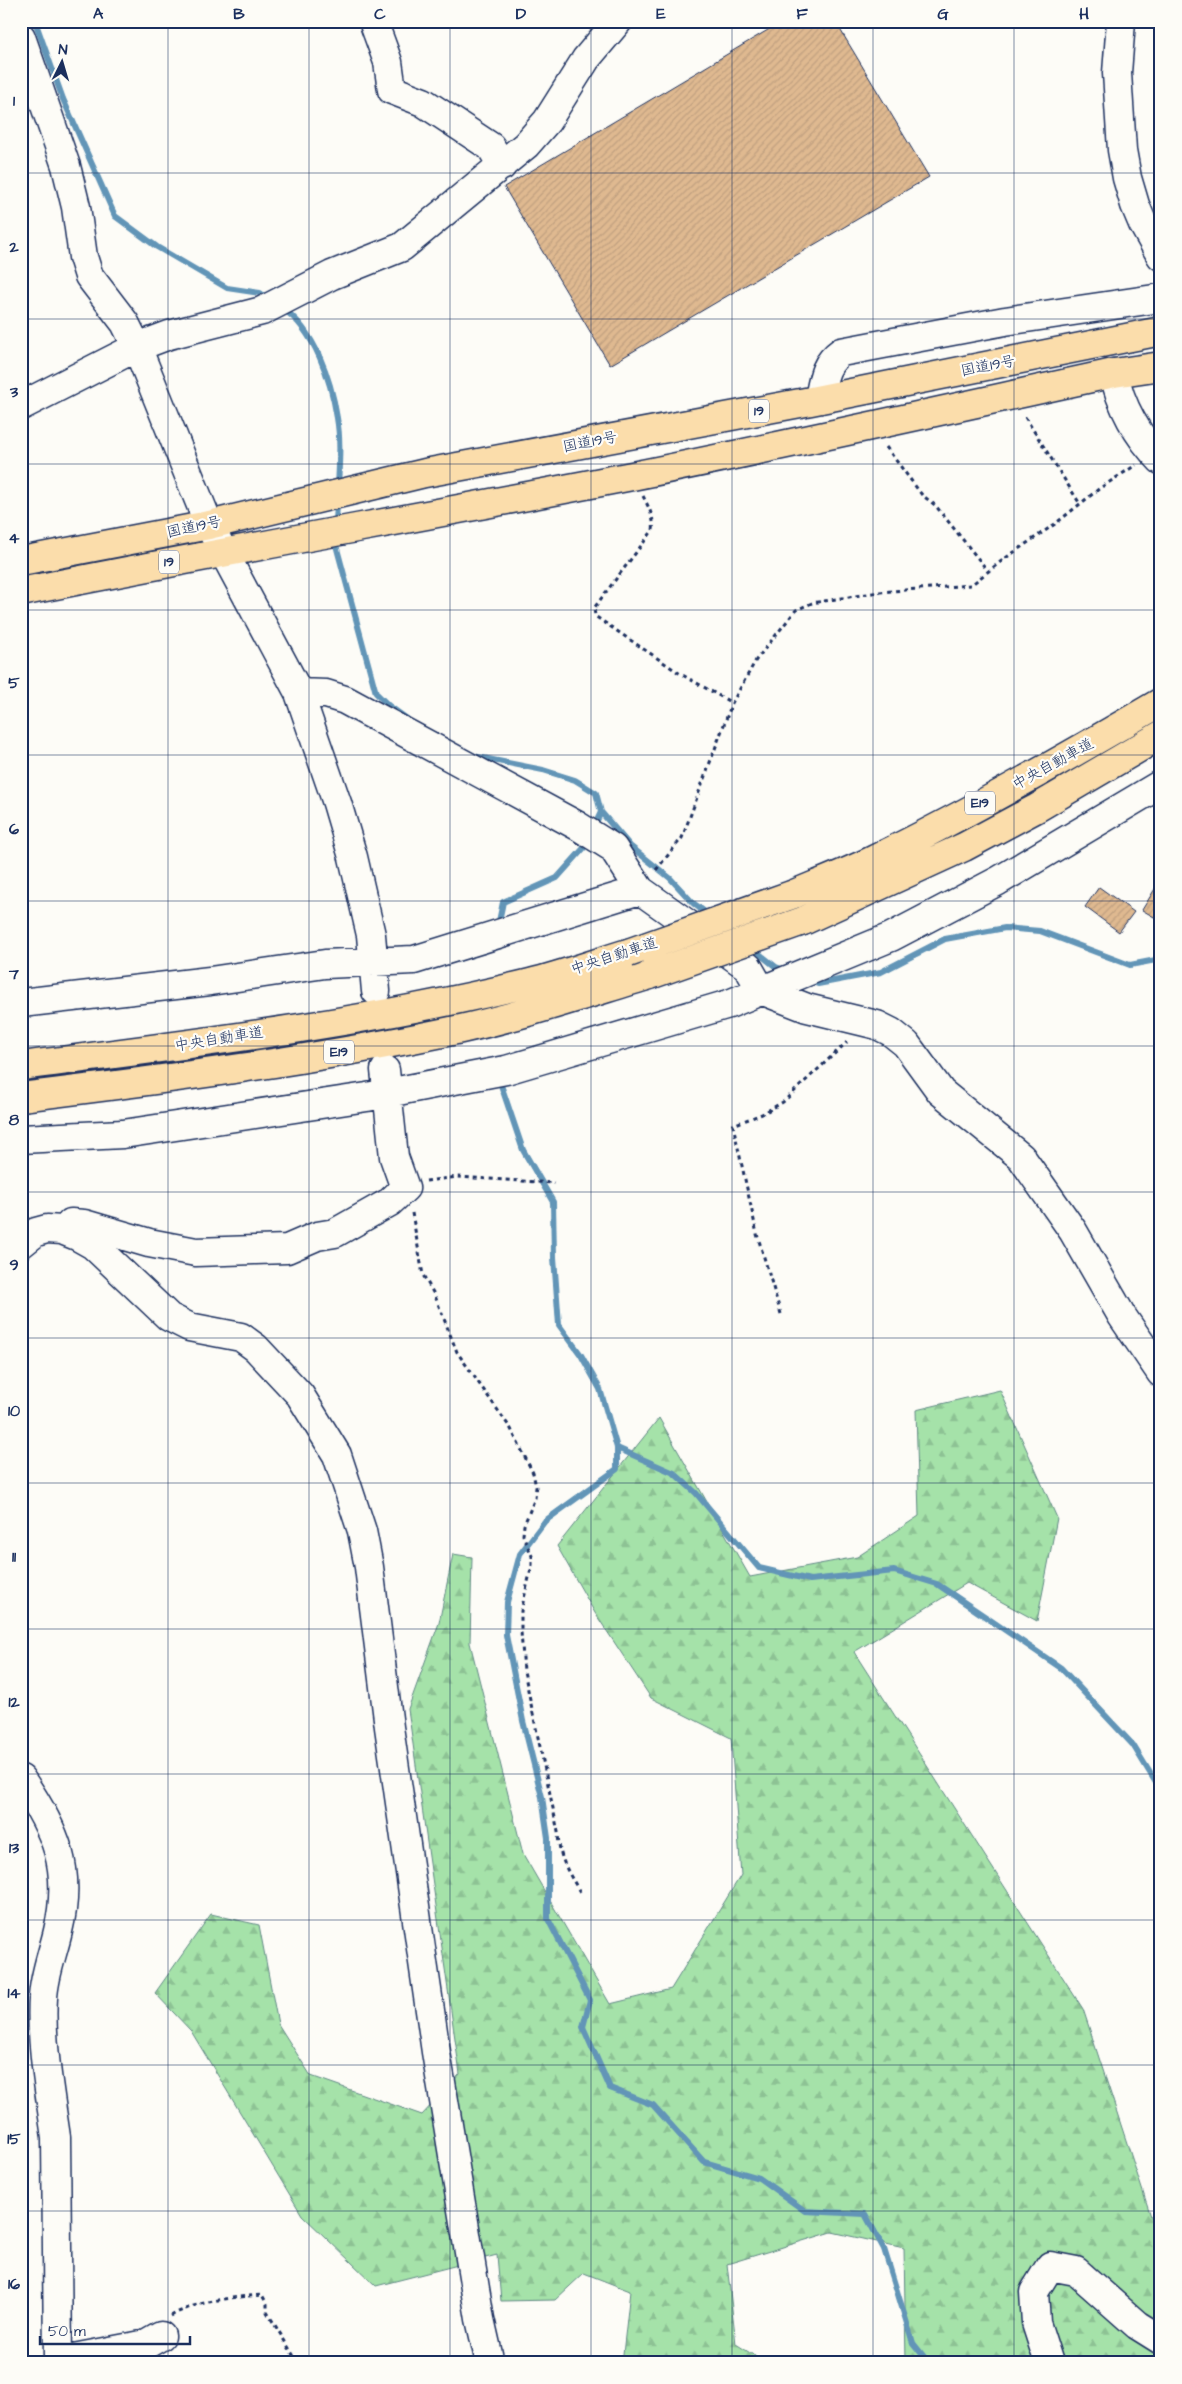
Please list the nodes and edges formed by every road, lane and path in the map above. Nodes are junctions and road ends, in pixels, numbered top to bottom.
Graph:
1 (373, 21) edge
2 (618, 21) edge
3 (1121, 21) edge
4 (21, 37) edge
5 (28, 75) edge
6 (502, 166) junction
7 (1161, 256) edge
8 (1161, 298) edge
9 (1161, 331) edge
10 (137, 347) junction
11 (1161, 366) edge
12 (1114, 373) junction
13 (819, 399) junction
14 (21, 406) edge
15 (1025, 416) dead end
16 (878, 424) junction
17 (1157, 456) edge
18 (636, 475) junction
19 (1080, 504) junction
20 (209, 525) junction
21 (222, 552) junction
22 (21, 561) edge
23 (988, 571) junction
24 (21, 592) edge
25 (299, 694) junction
26 (1161, 702) edge
27 (732, 703) junction
28 (1161, 735) edge
29 (1161, 784) edge
30 (646, 882) junction
31 (374, 963) junction
32 (768, 987) junction
33 (376, 991) dead end
34 (21, 1003) edge
35 (860, 1020) junction
36 (21, 1066) edge
37 (386, 1082) junction
38 (21, 1097) edge
39 (21, 1139) edge
40 (554, 1183) dead end
41 (405, 1188) junction
42 (47, 1229) junction
43 (21, 1244) edge
44 (781, 1314) dead end
45 (1161, 1373) edge
46 (21, 1779) edge
47 (580, 1892) dead end
48 (161, 2336) joint
49 (1161, 2340) edge
50 (58, 2362) edge
51 (298, 2363) edge
52 (490, 2363) edge
53 (1049, 2363) edge

1 - 6 street
2 - 6 street
3 - 7 street
4 - 5 street
5 - 10 street
6 - 10 street
8 - 13 street
9 - 13 highway, 国道19号 / 19
10 - 14 street
10 - 20 street
11 - 12 highway, 国道19号 / 19
12 - 16 highway, 国道19号 / 19
12 - 17 street
13 - 20 highway, 国道19号 / 19
15 - 19 path
16 - 18 highway, 国道19号 / 19
16 - 23 path
17 - 19 path
18 - 21 highway, 国道19号 / 19
18 - 27 path
19 - 23 path
20 - 21 street
20 - 22 highway, 国道19号 / 19
21 - 24 highway, 国道19号 / 19
21 - 25 street
23 - 27 path
25 - 30 street
25 - 31 street
26 - 36 highway, 中央自動車道 / E19, bridge
27 - 30 path
28 - 38 highway, 中央自動車道 / E19, bridge
29 - 32 street
30 - 31 street
30 - 32 street
31 - 33 street
31 - 34 street
32 - 35 street
32 - 37 street
35 - 44 path
35 - 45 street
37 - 39 street
37 - 41 street
40 - 41 path
41 - 42 street
41 - 47 path
42 - 43 street
42 - 52 street
46 - 50 street
48 - 50 street
48 - 51 path
49 - 53 street

